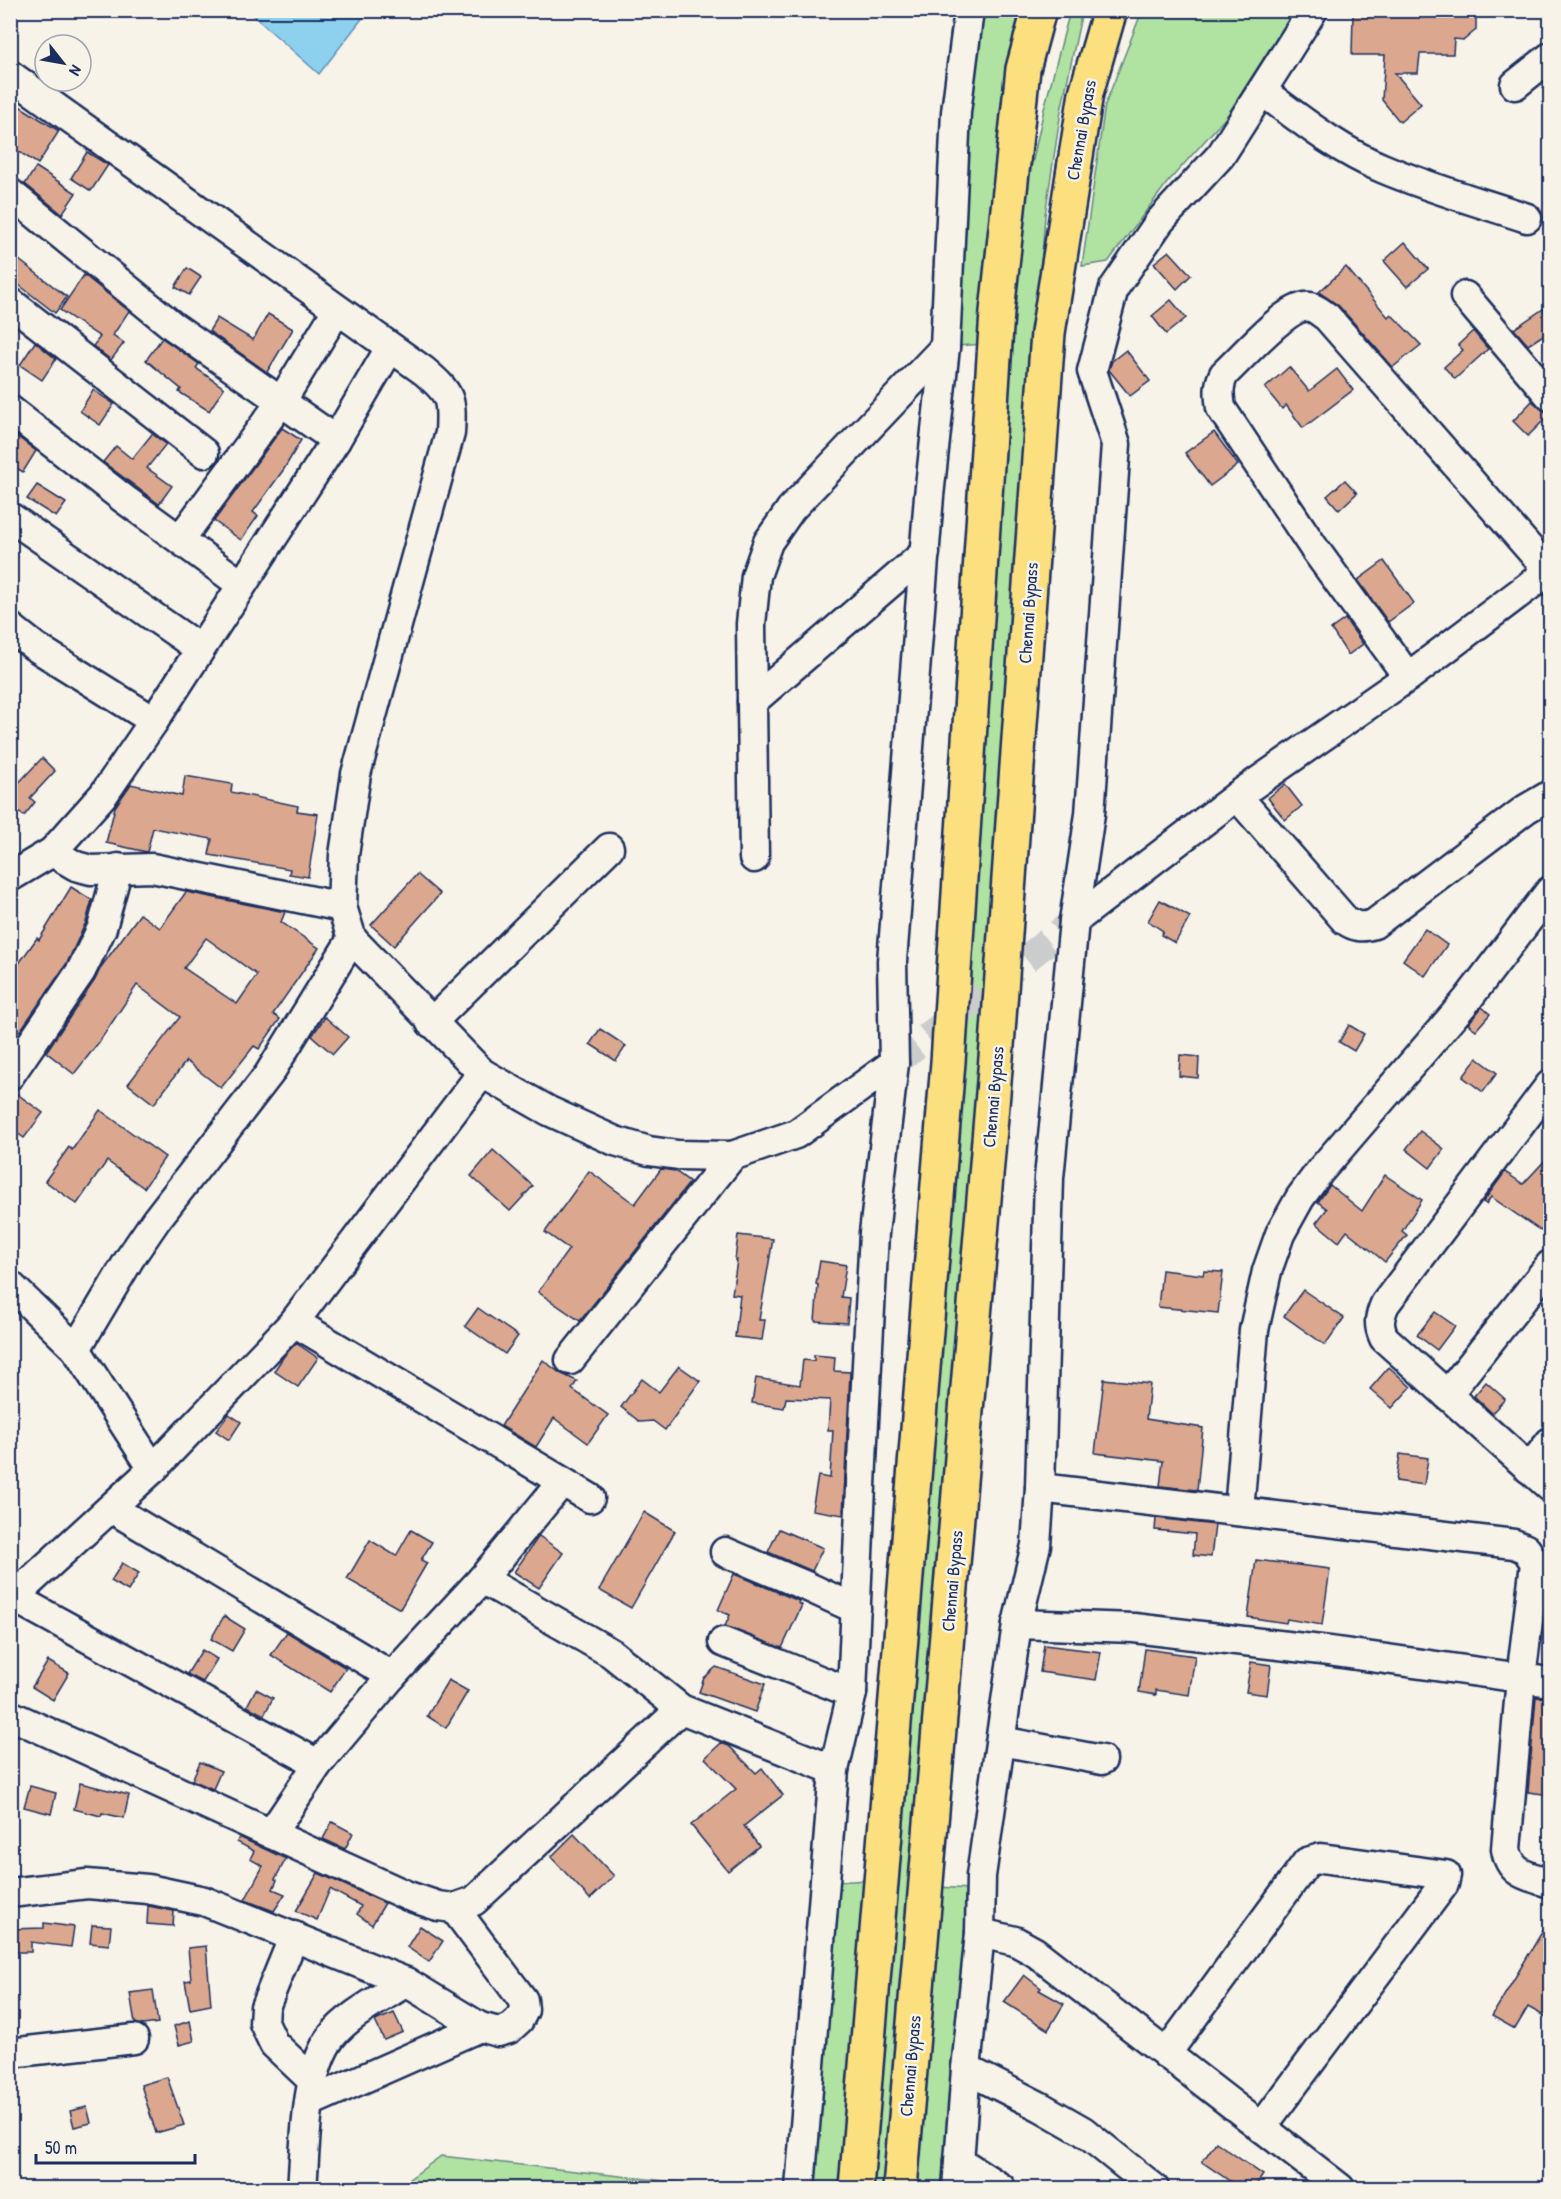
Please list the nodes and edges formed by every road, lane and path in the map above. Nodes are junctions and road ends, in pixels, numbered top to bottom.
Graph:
1 (969, 10) edge
2 (1039, 10) edge
3 (1110, 10) edge
4 (1314, 10) edge
5 (1551, 57) edge
6 (10, 75) edge
7 (1515, 85) dead end
8 (1262, 91) junction
9 (10, 193) edge
10 (1527, 218) dead end
11 (1465, 296) dead end
12 (10, 302) edge
13 (337, 310) junction
14 (945, 347) junction
15 (390, 348) junction
16 (1551, 396) edge
17 (281, 402) junction
18 (10, 410) edge
19 (336, 440) junction
20 (204, 453) dead end
21 (10, 517) edge
22 (181, 538) junction
23 (925, 553) junction
24 (1550, 571) edge
25 (242, 585) junction
26 (10, 627) edge
27 (200, 649) junction
28 (1408, 677) junction
29 (752, 702) junction
30 (154, 721) junction
31 (1551, 795) edge
32 (1237, 796) junction
33 (609, 848) dead end
34 (52, 852) junction
35 (754, 858) dead end
36 (118, 868) junction
37 (10, 877) edge
38 (1551, 891) edge
39 (342, 907) junction
40 (1074, 921) junction
41 (352, 939) junction
42 (431, 1023) junction
43 (894, 1063) junction
44 (482, 1073) junction
45 (10, 1075) edge
46 (1551, 1085) edge
47 (1541, 1116) edge
48 (732, 1156) junction
49 (1551, 1265) edge
50 (10, 1285) edge
51 (294, 1322) junction
52 (76, 1349) junction
53 (570, 1360) dead end
54 (1447, 1395) junction
55 (1551, 1442) edge
56 (153, 1468) junction
57 (1529, 1469) junction
58 (562, 1482) junction
59 (1551, 1487) edge
60 (1040, 1488) junction
61 (590, 1498) dead end
62 (111, 1508) junction
63 (1239, 1511) junction
64 (725, 1552) dead end
65 (482, 1579) junction
66 (12, 1599) edge
67 (856, 1609) junction
68 (1017, 1624) junction
69 (723, 1642) dead end
70 (392, 1676) junction
71 (1521, 1678) junction
72 (1551, 1682) edge
73 (852, 1693) junction
74 (681, 1709) junction
75 (10, 1715) edge
76 (1001, 1741) junction
77 (1102, 1760) dead end
78 (318, 1764) junction
79 (834, 1770) junction
80 (271, 1834) junction
81 (1551, 1883) edge
82 (12, 1891) edge
83 (454, 1908) junction
84 (980, 1933) junction
85 (294, 1936) junction
86 (406, 1982) junction
87 (480, 2027) junction
88 (134, 2039) dead end
89 (10, 2053) edge
90 (1166, 2054) junction
91 (966, 2069) junction
92 (311, 2090) junction
93 (1261, 2128) junction
94 (959, 2161) junction
95 (302, 2188) edge
96 (800, 2188) edge
97 (856, 2188) edge
98 (900, 2188) edge
99 (957, 2188) edge
100 (1001, 2188) edge
101 (1154, 2188) edge
102 (1340, 2188) edge

1 - 14 street
2 - 97 highway
3 - 98 highway, Chennai Bypass
4 - 8 street
5 - 7 street
6 - 13 street
8 - 10 street
8 - 40 street
9 - 17 street
11 - 16 street
12 - 20 street
13 - 15 street
13 - 17 street
14 - 23 street
14 - 29 street
15 - 19 street
15 - 39 street
17 - 19 street
17 - 22 street
18 - 22 street
19 - 25 street
21 - 27 street
22 - 25 street
23 - 29 street
23 - 43 street
24 - 28 street
24 - 28 street
25 - 27 street
26 - 30 street
27 - 30 street
28 - 32 street
29 - 35 street
30 - 34 street
31 - 32 street
32 - 40 street
33 - 42 street
34 - 36 street
34 - 37 street
36 - 39 street
36 - 45 street
38 - 63 street
39 - 41 street
40 - 60 street
41 - 42 street
41 - 52 street
42 - 44 street
43 - 48 street
43 - 67 street
44 - 48 street
44 - 51 street
46 - 47 street
47 - 54 street
48 - 53 street
49 - 54 street
50 - 52 street
51 - 56 street
51 - 58 street
52 - 56 street
54 - 57 street
55 - 57 street
56 - 62 street
57 - 59 street
58 - 61 street
58 - 65 street
60 - 63 street
60 - 68 street
62 - 66 street
62 - 70 street
63 - 71 street
64 - 67 street
65 - 70 street
65 - 74 street
66 - 78 street
67 - 73 street
68 - 71 street
68 - 76 street
69 - 73 street
70 - 78 street
71 - 72 street
71 - 81 street
73 - 79 street
74 - 79 street
74 - 83 street
75 - 80 street
76 - 77 street
76 - 84 street
78 - 80 street
79 - 96 street
80 - 83 street
82 - 85 street
83 - 87 street
84 - 90 street
84 - 91 street
85 - 86 street
85 - 92 street
86 - 87 street
86 - 92 street
87 - 92 street
88 - 89 street
90 - 93 street
90 - 93 street
91 - 94 street
91 - 101 street
92 - 95 street
93 - 102 street
94 - 99 street
94 - 100 street

